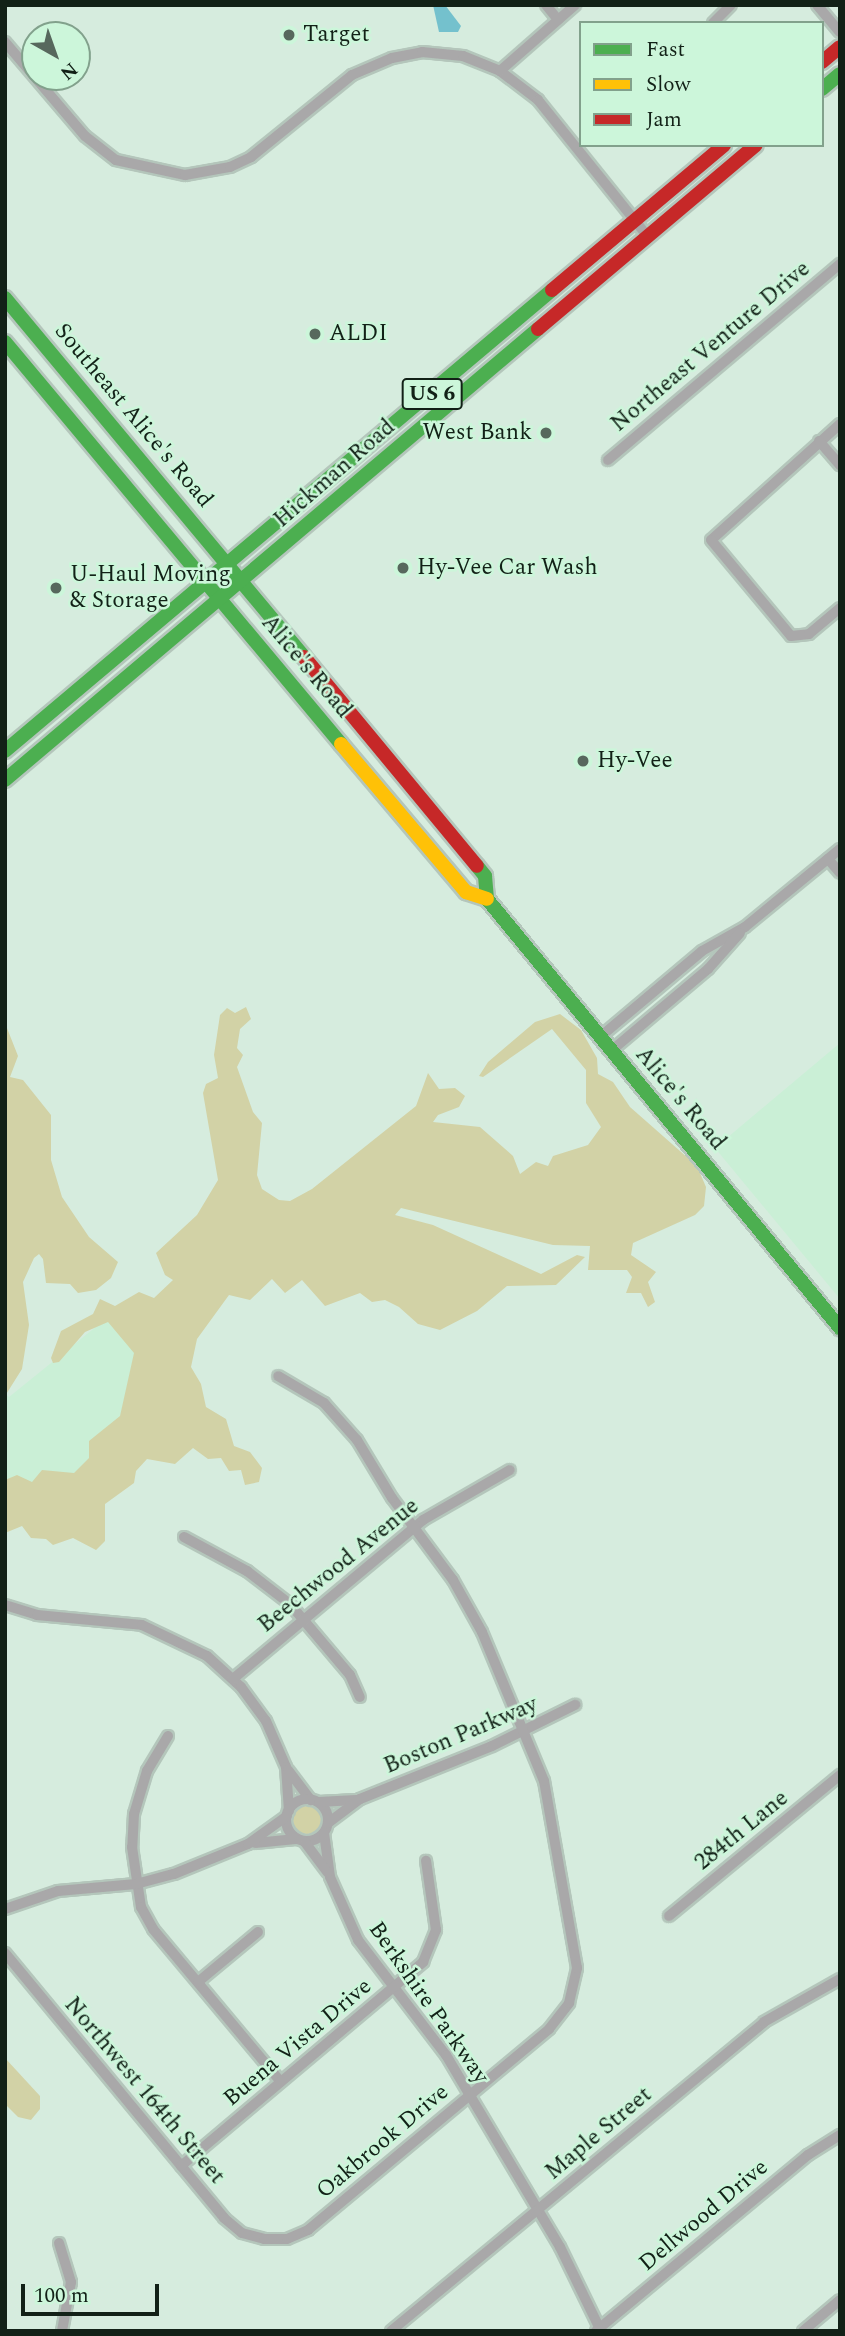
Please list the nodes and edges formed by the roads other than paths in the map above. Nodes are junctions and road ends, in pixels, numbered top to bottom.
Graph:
1 (546, 5) edge
2 (575, 5) edge
3 (731, 5) edge
4 (817, 5) edge
5 (558, 19) junction
6 (715, 21) edge
7 (840, 32) edge
8 (5, 42) edge
9 (840, 47) edge
10 (824, 60) edge
11 (500, 71) junction
12 (840, 74) edge
13 (824, 87) edge
14 (722, 147) edge
15 (754, 147) edge
16 (635, 221) junction
17 (648, 237) junction
18 (840, 264) edge
19 (5, 298) edge
20 (5, 342) edge
21 (840, 424) edge
22 (819, 441) junction
23 (608, 460) dead end
24 (840, 465) edge
25 (226, 564) junction
26 (205, 581) junction
27 (242, 583) junction
28 (221, 600) junction
29 (840, 608) edge
30 (5, 751) edge
31 (5, 780) edge
32 (840, 849) edge
33 (828, 859) junction
34 (840, 873) edge
35 (487, 899) junction
36 (745, 927) junction
37 (600, 1037) junction
38 (611, 1051) junction
39 (840, 1328) edge
40 (278, 1376) dead end
41 (510, 1469) dead end
42 (414, 1527) junction
43 (184, 1537) dead end
44 (5, 1605) edge
45 (304, 1619) junction
46 (233, 1679) junction
47 (360, 1697) dead end
48 (575, 1705) dead end
49 (522, 1732) junction
50 (169, 1736) dead end
51 (286, 1767) junction
52 (840, 1775) edge
53 (360, 1799) junction
54 (314, 1800) junction
55 (288, 1813) junction
56 (326, 1828) junction
57 (301, 1840) junction
58 (248, 1844) junction
59 (426, 1861) dead end
60 (330, 1877) junction
61 (136, 1884) junction
62 (5, 1909) edge
63 (669, 1916) dead end
64 (258, 1932) dead end
65 (5, 1953) edge
66 (840, 1979) edge
67 (198, 1982) junction
68 (393, 1989) junction
69 (281, 2082) junction
70 (469, 2095) junction
71 (840, 2135) edge
72 (181, 2166) junction
73 (537, 2210) junction
74 (264, 2239) joint
75 (59, 2243) dead end
76 (840, 2300) edge
77 (599, 2330) edge
78 (62, 2331) edge
79 (391, 2331) edge
80 (803, 2331) edge

1 - 5 street
2 - 5 street
3 - 6 street
4 - 7 street
5 - 11 street
8 - 11 street
9 - 10 main road
11 - 16 street
12 - 13 main road
14 - 16 main road, Hickman Road / US 6
15 - 17 main road, Hickman Road / US 6
16 - 17 street
16 - 25 main road, Hickman Road / US 6
17 - 27 main road, Hickman Road / US 6
18 - 23 street, Northeast Venture Drive
19 - 25 main road, Southeast Alice's Road
20 - 26 main road
21 - 22 street
22 - 24 street
22 - 29 street
25 - 26 main road, Hickman Road / US 6
25 - 27 main road, Alice's Road
26 - 28 main road, Alice's Road
26 - 30 main road, Hickman Road / US 6
27 - 28 main road, Hickman Road / US 6
27 - 35 main road, Alice's Road
28 - 31 main road, Hickman Road / US 6
28 - 35 main road, Alice's Road
32 - 33 street
33 - 34 street
33 - 36 street
35 - 37 main road, Alice's Road
36 - 37 street
36 - 38 street
37 - 38 main road, Alice's Road
38 - 39 main road, Alice's Road
40 - 42 street
41 - 42 street, Beechwood Avenue
42 - 45 street, Beechwood Avenue
42 - 49 street
43 - 45 street
44 - 46 street
45 - 46 street, Beechwood Avenue
45 - 47 street
46 - 51 street
48 - 49 street, Boston Parkway
49 - 53 street, Boston Parkway
49 - 70 street, Oakbrook Drive
50 - 61 street
51 - 54 street
51 - 55 street
52 - 63 street, 284th Lane
53 - 54 street, Boston Parkway
53 - 56 street, Boston Parkway
54 - 55 street
54 - 56 street
55 - 57 street
55 - 58 street
56 - 57 street
56 - 60 street, Berkshire Parkway
57 - 58 street
57 - 60 street, Berkshire Parkway
58 - 61 street
59 - 68 street, Buena Vista Drive
60 - 68 street, Berkshire Parkway
61 - 62 street
61 - 67 street
64 - 67 street
65 - 72 street, Northwest 164th Street
66 - 73 street, Maple Street
67 - 69 street
68 - 69 street, Buena Vista Drive
68 - 70 street, Berkshire Parkway
69 - 72 street, Buena Vista Drive
70 - 73 street, Berkshire Parkway
70 - 74 street, Oakbrook Drive
71 - 77 street, Dellwood Drive
72 - 74 street, Northwest 164th Street
73 - 77 street, Berkshire Parkway
73 - 79 street, Maple Street
75 - 78 street
76 - 80 street

